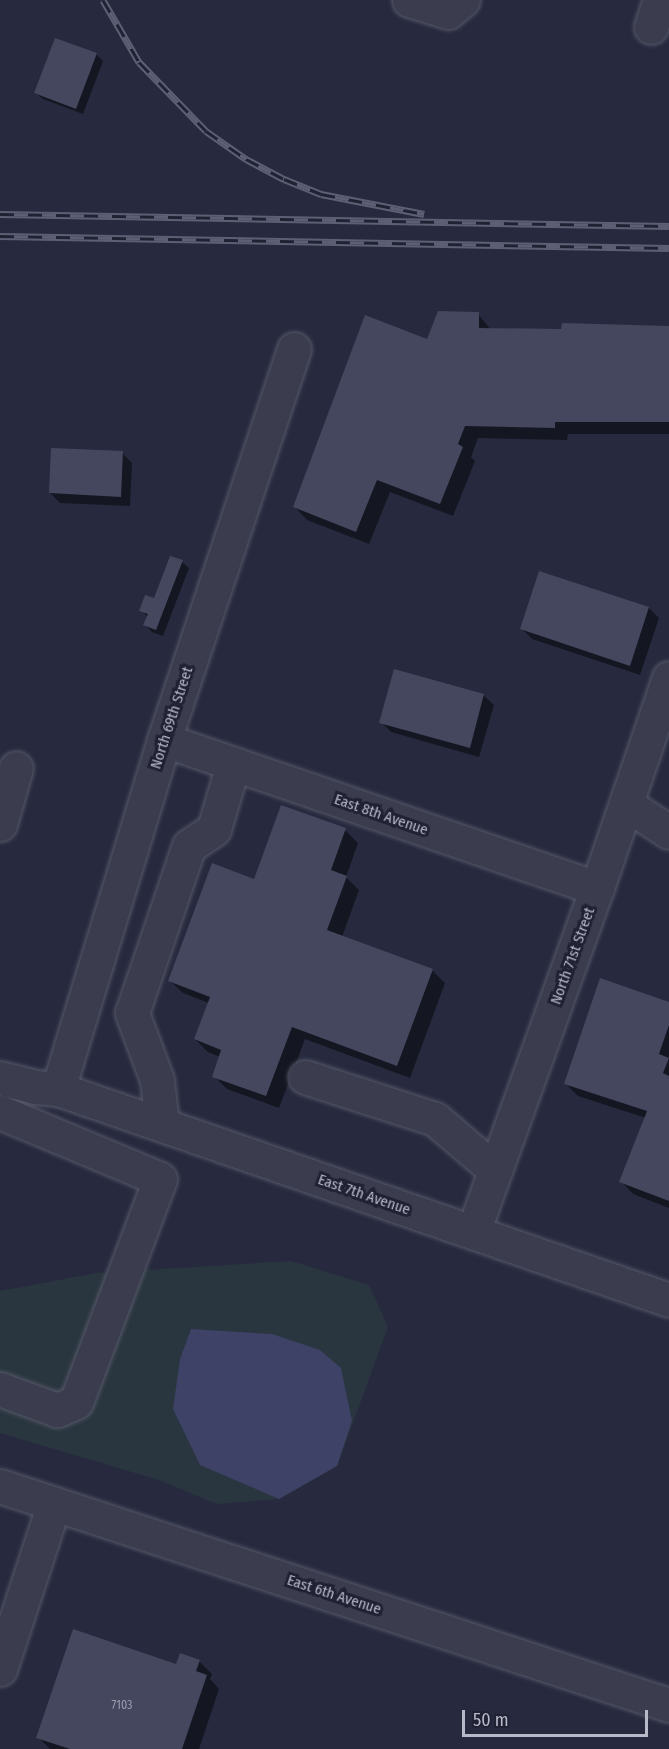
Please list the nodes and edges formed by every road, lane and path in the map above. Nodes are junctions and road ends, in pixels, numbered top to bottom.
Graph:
1 (409, 0) edge
2 (463, 0) edge
3 (294, 349) dead end
4 (669, 678) edge
5 (164, 740) junction
6 (233, 764) junction
7 (15, 768) dead end
8 (626, 804) junction
9 (0, 824) edge
10 (669, 832) edge
11 (597, 888) junction
12 (305, 1077) dead end
13 (0, 1078) edge
14 (58, 1089) junction
15 (0, 1112) edge
16 (162, 1125) junction
17 (495, 1170) junction
18 (473, 1232) junction
19 (669, 1300) edge
20 (0, 1389) edge
21 (0, 1486) edge
22 (54, 1504) junction
23 (0, 1670) edge
24 (669, 1705) edge

1 - 2 street
3 - 5 street, North 69th Street
4 - 8 street, North 71st Street
5 - 6 street, East 8th Avenue
5 - 14 street, North 69th Street
6 - 11 street, East 8th Avenue
6 - 16 street
7 - 9 street
8 - 10 street
8 - 11 street, North 71st Street
11 - 17 street, North 71st Street
12 - 17 street
13 - 14 street, East 7th Avenue
14 - 16 street, East 7th Avenue
15 - 20 street
16 - 18 street, East 7th Avenue
17 - 18 street, North 71st Street
18 - 19 street, East 7th Avenue
21 - 22 street, East 6th Avenue
22 - 23 street
22 - 24 street, East 6th Avenue

